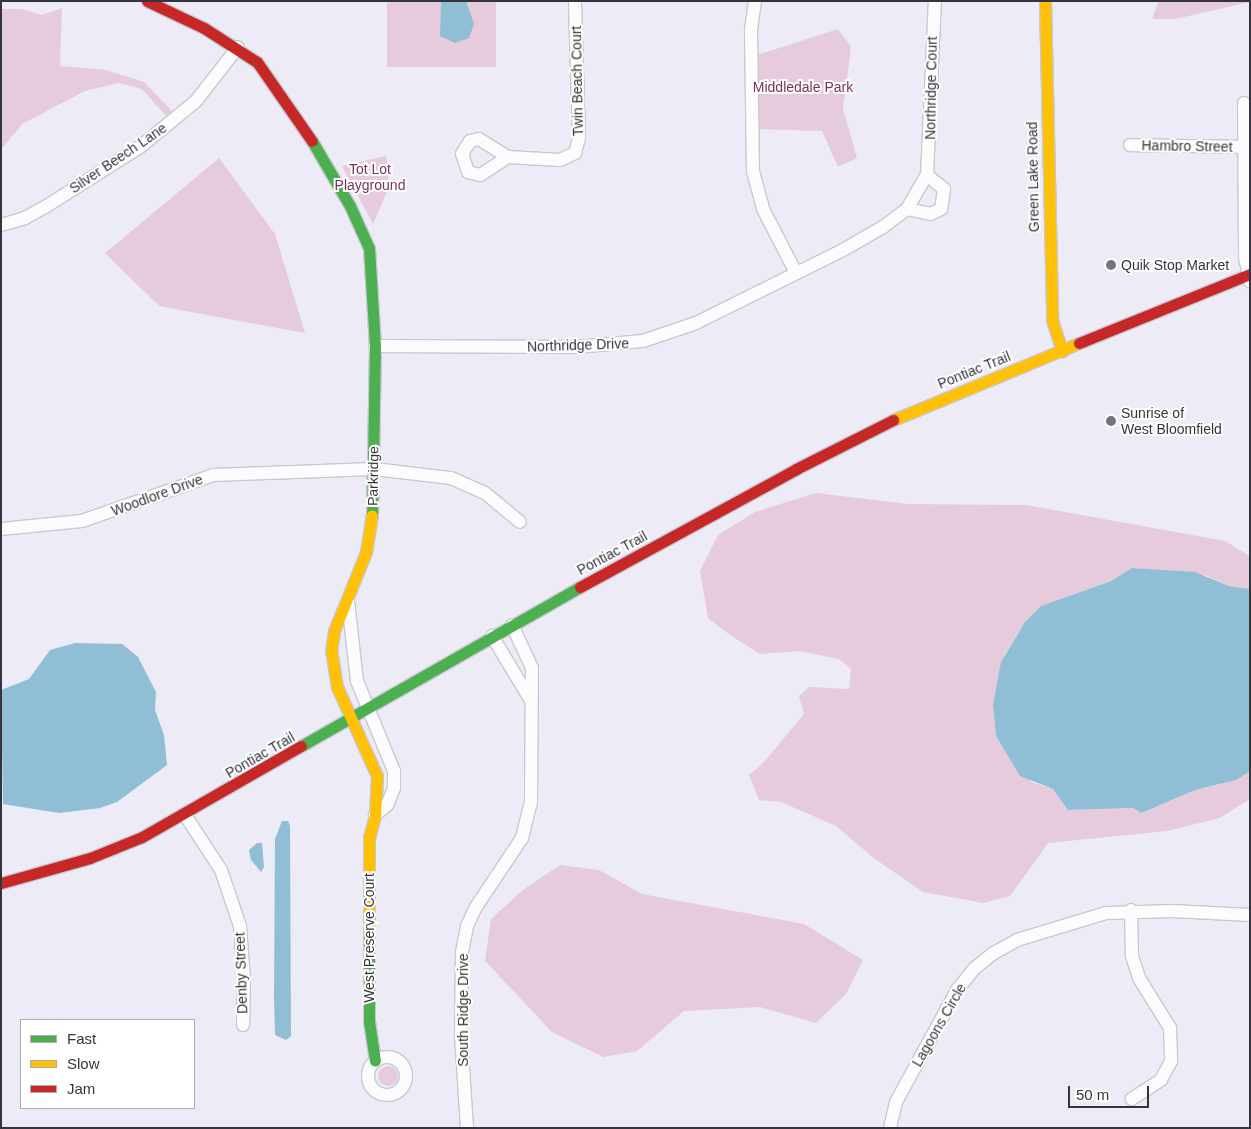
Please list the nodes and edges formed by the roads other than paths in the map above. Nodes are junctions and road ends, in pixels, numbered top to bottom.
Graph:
1 (147, 1) edge
2 (575, 1) edge
3 (756, 1) edge
4 (935, 1) edge
5 (1045, 1) edge
6 (238, 47) junction
7 (1244, 103) dead end
8 (1130, 145) dead end
9 (1245, 147) junction
10 (508, 157) dead end
11 (927, 175) junction
12 (907, 209) junction
13 (1, 225) edge
14 (796, 273) junction
15 (1249, 277) edge
16 (375, 346) junction
17 (1062, 351) junction
18 (374, 469) junction
19 (520, 522) dead end
20 (1, 529) edge
21 (348, 602) junction
22 (512, 625) junction
23 (492, 636) junction
24 (530, 699) junction
25 (369, 709) junction
26 (351, 720) junction
27 (375, 814) junction
28 (186, 815) junction
29 (1, 884) edge
30 (1131, 910) junction
31 (1250, 915) edge
32 (243, 1025) dead end
33 (375, 1061) dead end
34 (1132, 1099) dead end
35 (466, 1128) edge
36 (890, 1128) edge

1 - 6 street, Parkridge
2 - 10 street, Twin Beach Court
3 - 14 street
4 - 11 street, Northridge Court
5 - 17 street, Green Lake Road
6 - 13 street, Silver Beech Lane
6 - 16 street, Parkridge
7 - 9 street
8 - 9 street, Hambro Street
9 - 15 street
11 - 12 street, Northridge Court
11 - 12 street
12 - 14 street, Northridge Court
14 - 16 street, Northridge Drive
15 - 17 street, Pontiac Trail
16 - 18 street, Parkridge
17 - 22 street, Pontiac Trail
18 - 19 street, Woodlore Drive
18 - 20 street, Woodlore Drive
18 - 21 street, Parkridge
21 - 25 street, Parkridge
21 - 26 street, Parkridge
22 - 23 street, Pontiac Trail
22 - 24 street, South Ridge Drive
23 - 24 street, South Ridge Drive
23 - 25 street, Pontiac Trail
24 - 35 street, South Ridge Drive
25 - 26 street, Pontiac Trail
25 - 27 street, West Preserve Court
26 - 27 street, West Preserve Court
26 - 28 street, Pontiac Trail
27 - 33 street, West Preserve Court
28 - 29 street, Pontiac Trail
28 - 32 street, Denby Street
30 - 31 street, Lagoons Circle
30 - 34 street
30 - 36 street, Lagoons Circle

